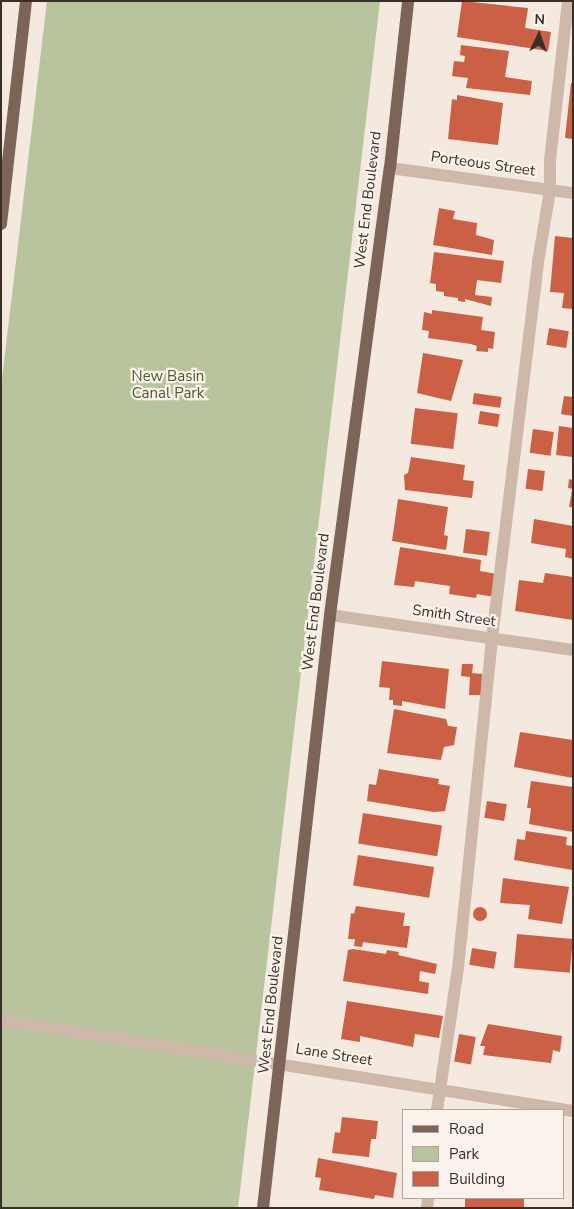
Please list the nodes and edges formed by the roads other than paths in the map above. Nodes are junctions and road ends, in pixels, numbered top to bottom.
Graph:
1 (26, 1) edge
2 (408, 1) edge
3 (568, 1) edge
4 (390, 168) junction
5 (550, 190) junction
6 (573, 193) edge
7 (1, 224) edge
8 (330, 615) junction
9 (492, 638) junction
10 (573, 650) edge
11 (1, 1020) edge
12 (282, 1063) junction
13 (440, 1089) junction
14 (437, 1109) edge
15 (561, 1109) edge
16 (264, 1208) edge

1 - 7 main road
2 - 4 main road, West End Boulevard
3 - 5 street
4 - 5 street, Porteous Street
4 - 8 main road, West End Boulevard
5 - 6 street, Porteous Street
5 - 9 street
8 - 9 street, Smith Street
8 - 12 main road, West End Boulevard
9 - 10 street, Smith Street
9 - 13 street
11 - 12 street, Lane Street
12 - 13 street, Lane Street
12 - 16 main road, West End Boulevard
13 - 14 street
13 - 15 street, Lane Street

